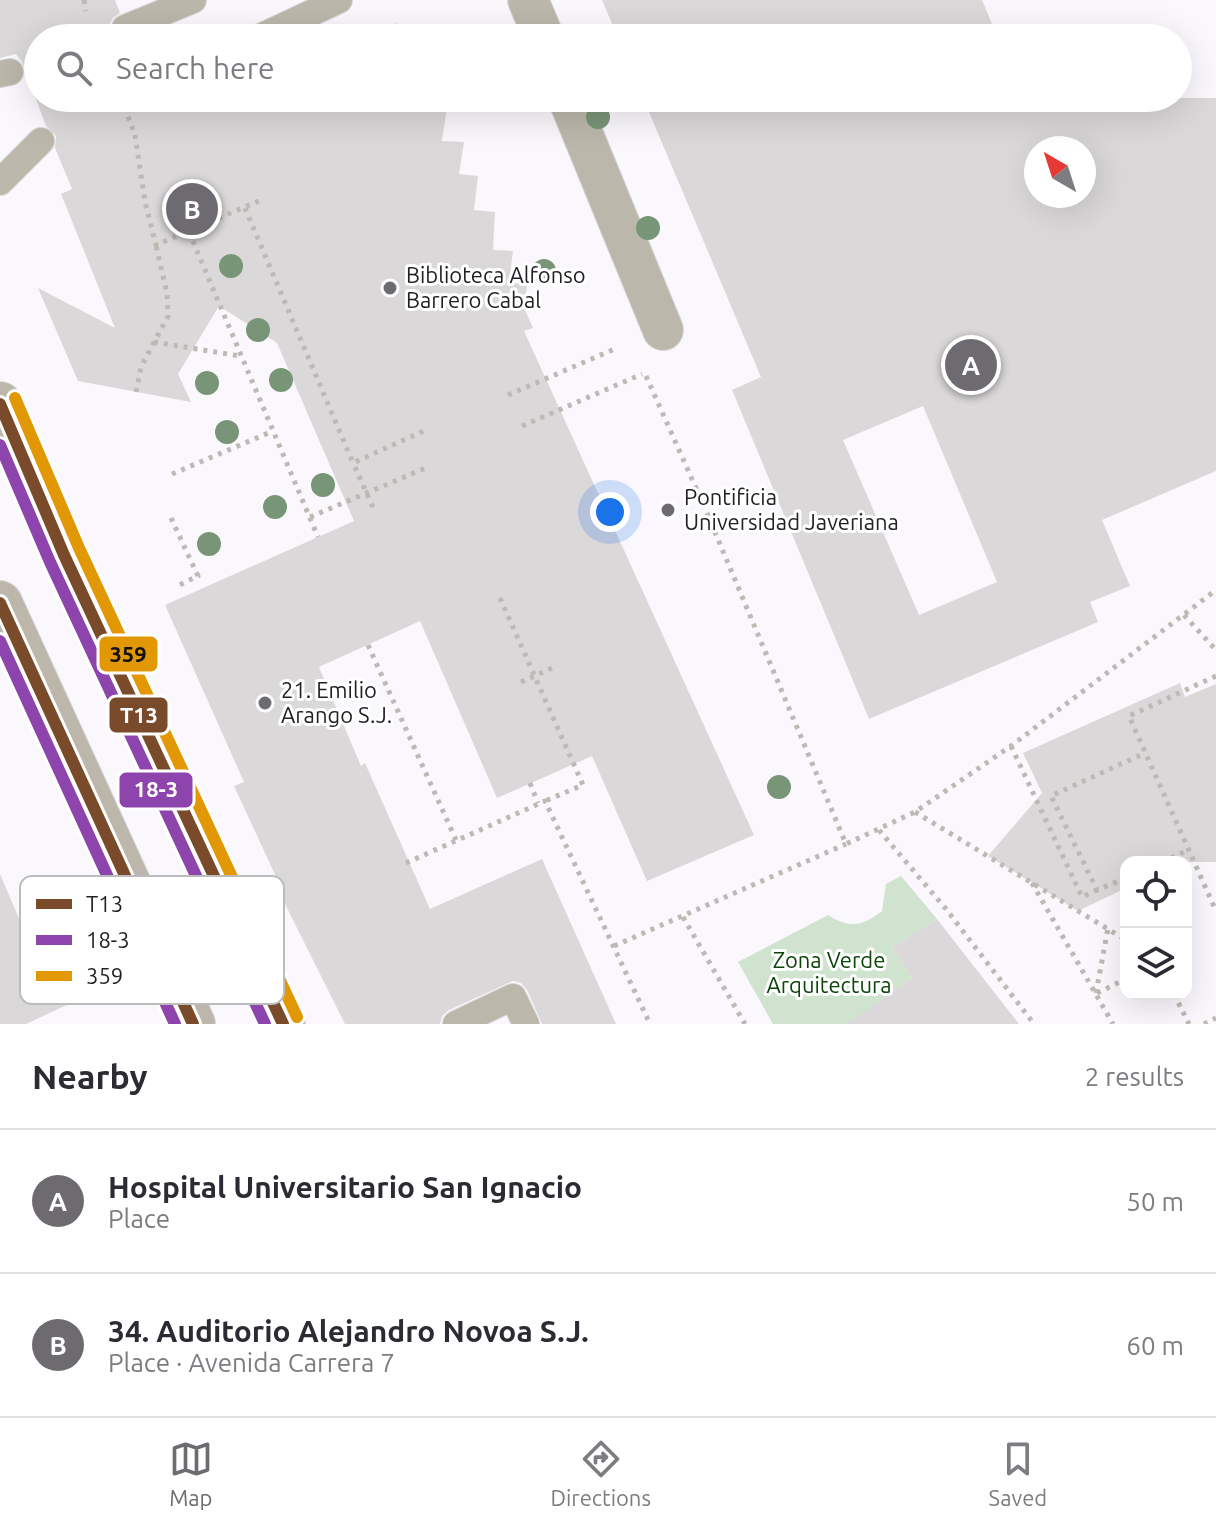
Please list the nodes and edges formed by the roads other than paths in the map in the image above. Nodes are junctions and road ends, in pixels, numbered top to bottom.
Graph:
1 (193, 0) edge
2 (339, 0) edge
3 (528, 0) edge
4 (135, 24) edge
5 (288, 24) edge
6 (538, 24) edge
7 (573, 112) edge
8 (41, 141) dead end
9 (0, 182) edge
10 (646, 336) road end
11 (0, 404) edge
12 (0, 603) edge
13 (125, 876) edge
14 (214, 876) edge
15 (184, 1004) edge
16 (274, 1004) edge
17 (193, 1024) edge
18 (283, 1024) edge
19 (456, 1024) edge
20 (526, 1024) edge

1 - 4 lane
2 - 5 lane
3 - 6 street
7 - 10 street
8 - 9 lane
11 - 14 main road
12 - 13 main road
15 - 17 main road
16 - 18 main road
19 - 20 lane

